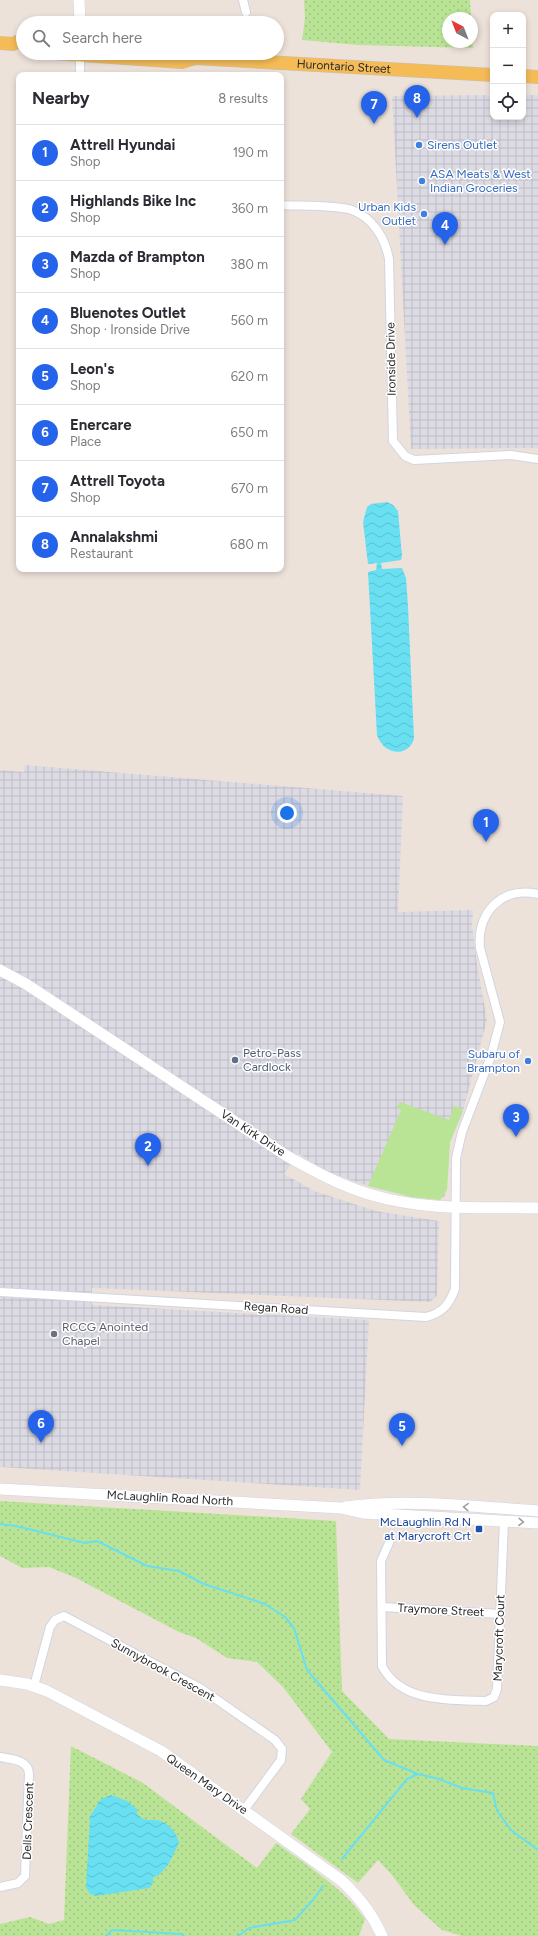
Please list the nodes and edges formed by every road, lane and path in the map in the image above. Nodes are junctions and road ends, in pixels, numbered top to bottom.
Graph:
1 (79, 0) edge
2 (243, 0) edge
3 (246, 12) dead end
4 (80, 16) edge
5 (80, 60) edge
6 (156, 60) edge
7 (185, 60) edge
8 (267, 60) edge
9 (80, 72) edge
10 (490, 75) edge
11 (526, 76) edge
12 (538, 77) edge
13 (284, 205) edge
14 (538, 458) edge
15 (538, 894) edge
16 (0, 970) edge
17 (455, 1206) junction
18 (538, 1208) edge
19 (0, 1292) edge
20 (0, 1489) edge
21 (341, 1508) junction
22 (538, 1511) edge
23 (504, 1521) junction
24 (538, 1523) edge
25 (389, 1543) dead end
26 (382, 1607) junction
27 (500, 1614) junction
28 (0, 1680) edge
29 (34, 1686) junction
30 (0, 1757) edge
31 (244, 1810) junction
32 (0, 1887) edge
33 (382, 1936) edge

1 - 4 street
2 - 3 street
5 - 9 street
6 - 7 main road, Hurontario Street
8 - 10 main road, Hurontario Street
11 - 12 main road
13 - 14 street, Ironside Drive
15 - 17 street, Regan Road
16 - 17 street, Van Kirk Drive
17 - 18 street, Van Kirk Drive
17 - 19 street, Regan Road
20 - 21 street, McLaughlin Road North
22 -> 21 street, McLaughlin Road North
21 - 23 street, McLaughlin Road North
23 -> 24 street, McLaughlin Road North
23 - 27 street, Marycroft Court
25 - 26 street, Marycroft Court
26 - 27 street, Traymore Street
26 - 27 street, Marycroft Court
28 - 29 street, Queen Mary Drive
29 - 31 street, Queen Mary Drive
29 - 31 street, Sunnybrook Crescent
30 - 32 street, Dells Crescent
31 - 33 street, Queen Mary Drive

